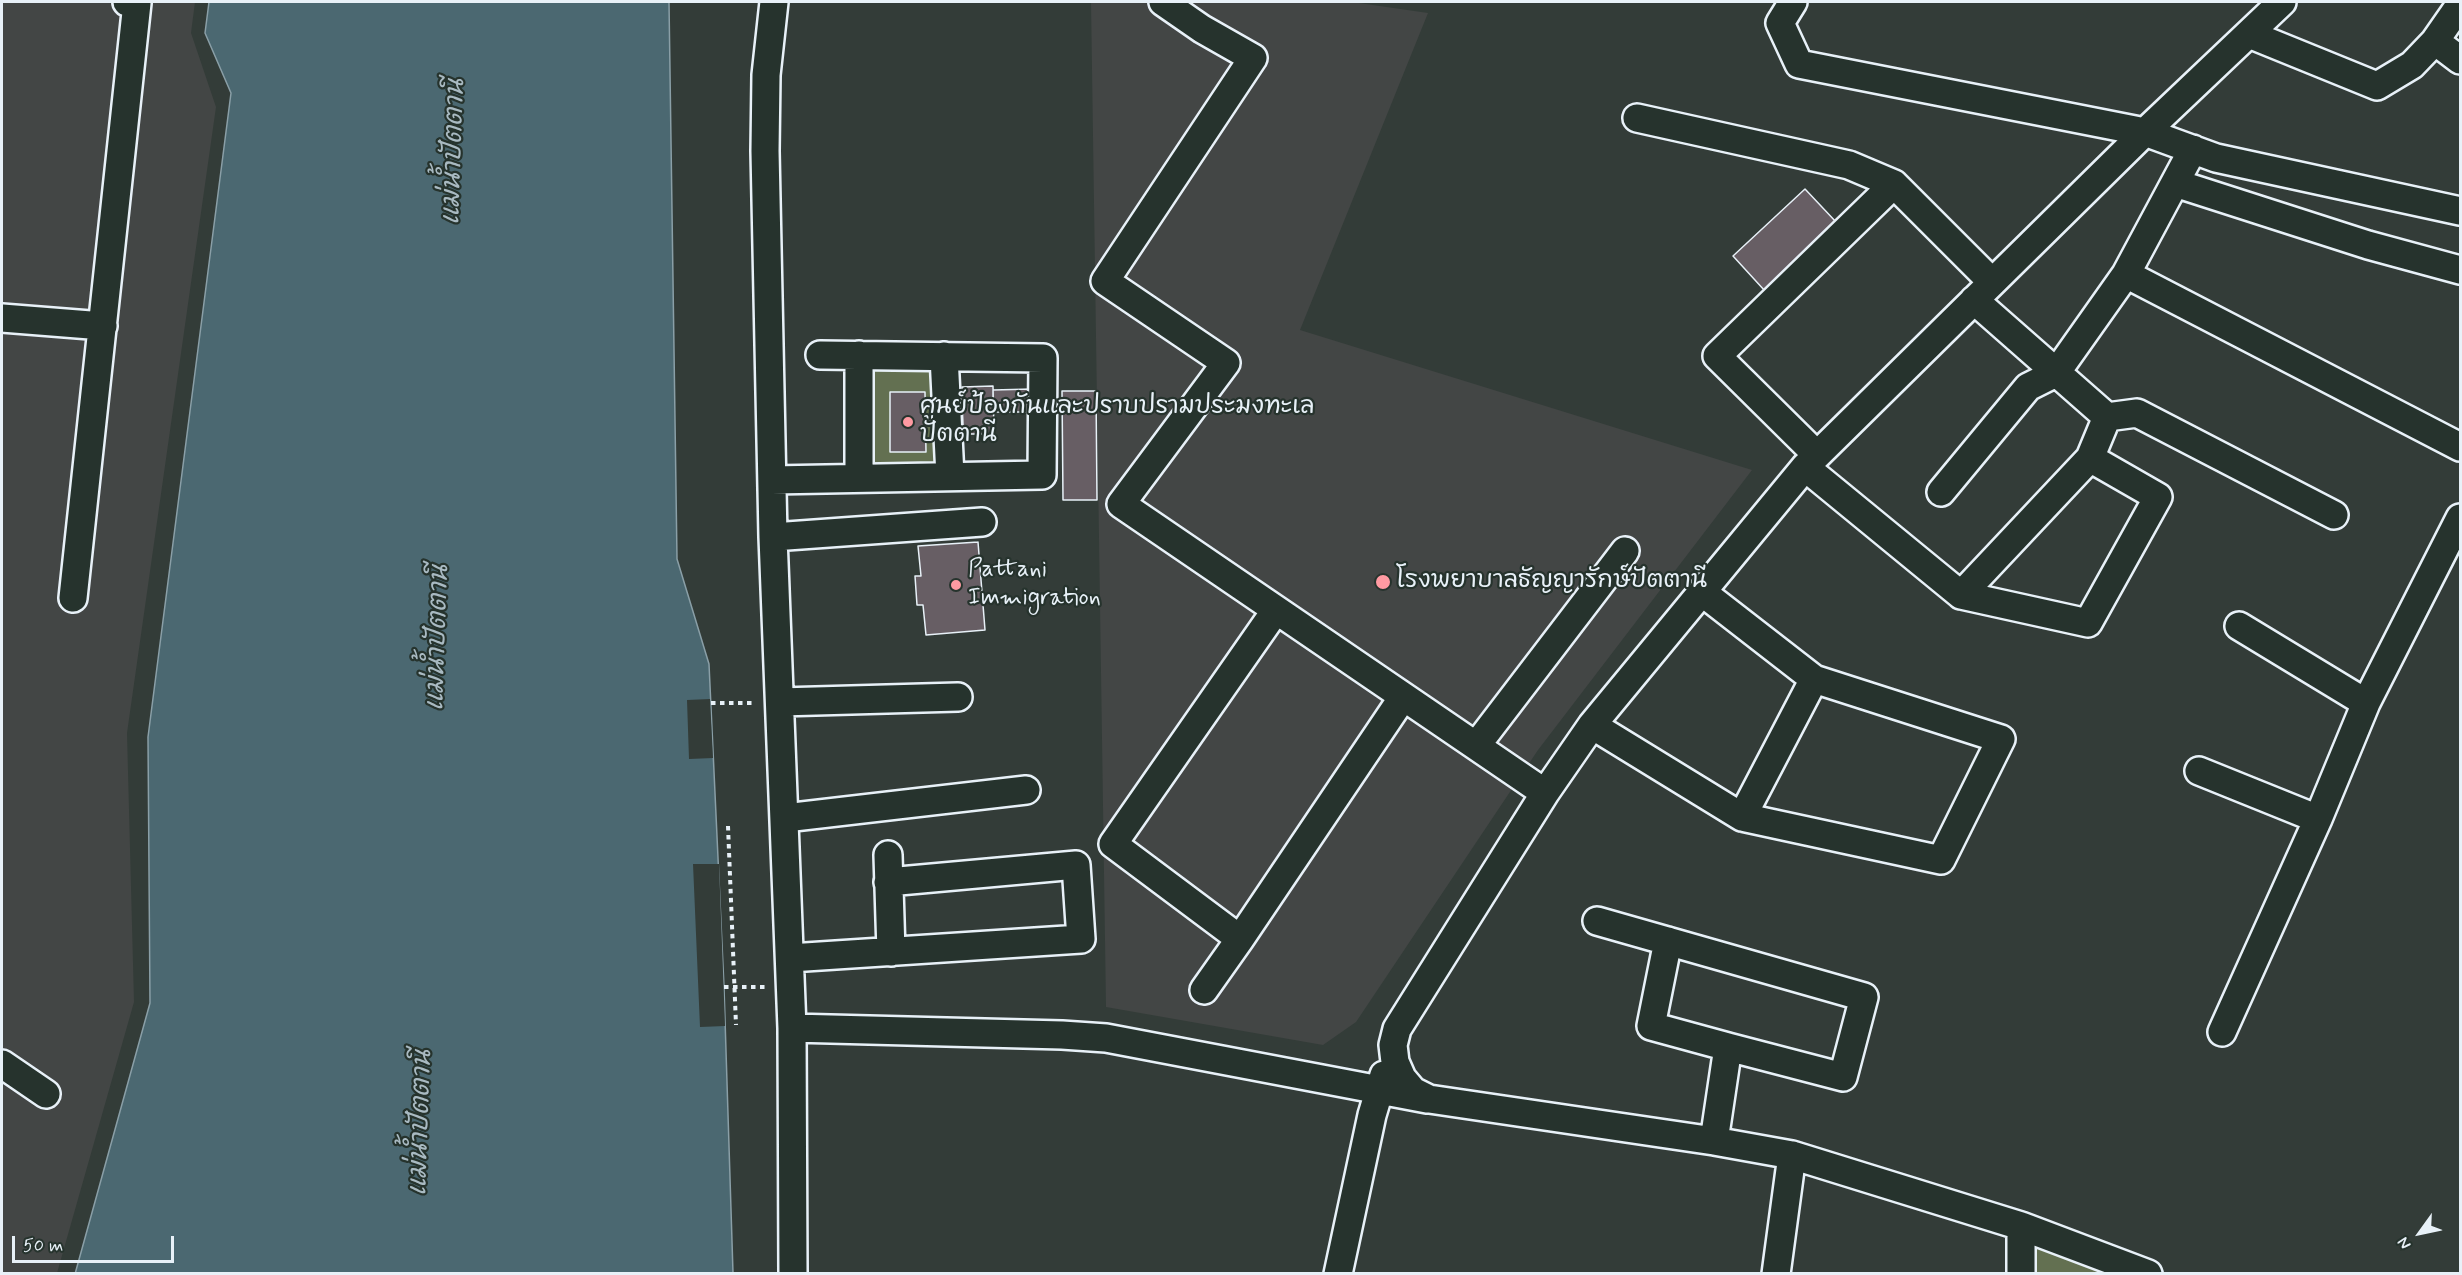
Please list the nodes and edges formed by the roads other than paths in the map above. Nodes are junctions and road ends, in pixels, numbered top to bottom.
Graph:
1 (127, 2) edge
2 (774, 2) edge
3 (1163, 2) edge
4 (1793, 2) edge
5 (2282, 2) edge
6 (2460, 5) edge
7 (2249, 34) junction
8 (2435, 41) junction
9 (2460, 60) edge
10 (1637, 118) dead end
11 (2145, 132) junction
12 (2193, 149) junction
13 (2175, 183) junction
14 (1894, 184) junction
15 (2460, 211) edge
16 (2460, 270) edge
17 (2126, 274) junction
18 (1983, 291) junction
19 (2, 318) edge
20 (103, 326) junction
21 (820, 355) dead end
22 (859, 355) junction
23 (944, 357) junction
24 (2056, 373) junction
25 (2107, 417) junction
26 (2460, 447) edge
27 (2090, 458) junction
28 (1811, 461) junction
29 (950, 477) junction
30 (859, 478) junction
31 (772, 480) junction
32 (1941, 492) dead end
33 (2334, 515) dead end
34 (982, 522) dead end
35 (2457, 532) edge
36 (773, 537) junction
37 (1625, 551) dead end
38 (1702, 592) junction
39 (1961, 595) junction
40 (73, 597) dead end
41 (1276, 610) junction
42 (2239, 626) dead end
43 (1814, 679) junction
44 (958, 697) dead end
45 (1403, 697) junction
46 (780, 702) junction
47 (2366, 703) junction
48 (1592, 725) junction
49 (1476, 746) junction
50 (2199, 771) dead end
51 (1026, 790) dead end
52 (1545, 793) junction
53 (785, 818) junction
54 (1742, 818) junction
55 (2318, 819) junction
56 (888, 855) dead end
57 (888, 882) junction
58 (1597, 921) dead end
59 (1240, 939) junction
60 (1668, 941) junction
61 (891, 952) junction
62 (790, 958) junction
63 (1204, 990) dead end
64 (792, 1028) junction
65 (2222, 1032) dead end
66 (1394, 1045) junction
67 (1728, 1047) junction
68 (2, 1064) edge
69 (1379, 1091) junction
70 (46, 1094) dead end
71 (1429, 1099) junction
72 (1714, 1141) junction
73 (1792, 1155) junction
74 (2021, 1226) junction
75 (794, 1274) edge
76 (1338, 1274) edge
77 (1776, 1274) edge
78 (2021, 1274) edge
79 (2148, 1274) edge

1 - 20 street
2 - 31 street
3 - 41 street
4 - 11 street
5 - 7 street
6 - 8 street
7 - 8 street
7 - 11 street
8 - 9 street
10 - 14 street
11 - 12 street
11 - 18 street
12 - 13 street
12 - 15 street
13 - 16 street
13 - 17 street
14 - 18 street
14 - 28 street
17 - 24 street
17 - 26 street
18 - 24 street
18 - 28 street
19 - 20 street
20 - 40 street
21 - 22 street
22 - 23 street
22 - 30 street
23 - 29 street
23 - 29 street
24 - 25 street
24 - 32 street
25 - 27 street
25 - 33 street
27 - 39 street
27 - 39 street
28 - 38 street
28 - 39 street
29 - 30 street
30 - 31 street
31 - 36 street
34 - 36 street
35 - 47 street
36 - 46 street
37 - 49 street
38 - 43 street
38 - 48 street
41 - 45 street
41 - 59 street
42 - 47 street
43 - 54 street
43 - 54 street
44 - 46 street
45 - 49 street
45 - 59 street
46 - 53 street
47 - 55 street
48 - 52 street
48 - 54 street
49 - 52 street
50 - 55 street
51 - 53 street
52 - 66 street
53 - 62 street
55 - 65 street
56 - 57 street
57 - 61 street
57 - 61 street
58 - 60 street
59 - 63 street
60 - 67 street
60 - 67 street
61 - 62 street
62 - 64 street
64 - 69 street
64 - 75 street
66 - 69 street
66 - 71 street
67 - 72 street
68 - 70 street
69 - 71 street
69 - 76 street
71 - 72 street
72 - 73 street
73 - 74 street
73 - 77 street
74 - 78 street
74 - 79 street

